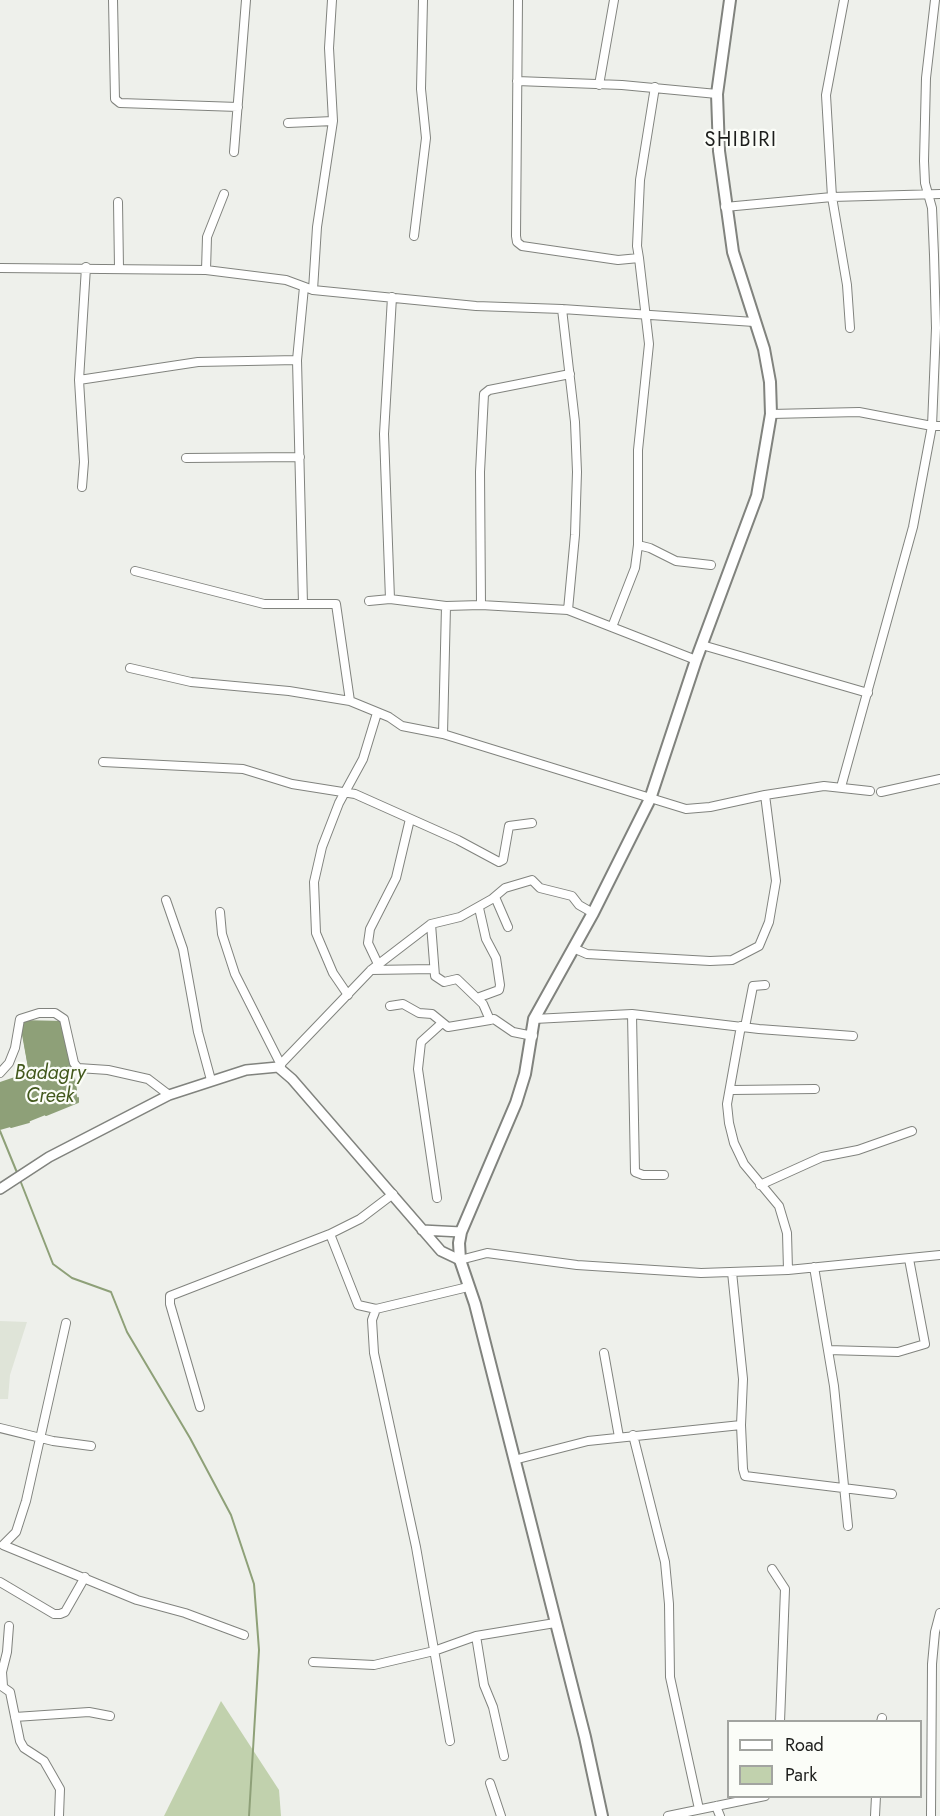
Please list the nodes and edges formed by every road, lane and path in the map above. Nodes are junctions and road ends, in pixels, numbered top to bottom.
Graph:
1 (112, 0) edge
2 (246, 0) edge
3 (332, 0) edge
4 (423, 0) edge
5 (518, 0) edge
6 (614, 0) edge
7 (730, 0) edge
8 (844, 0) edge
9 (935, 0) edge
10 (517, 81) junction
11 (599, 85) junction
12 (655, 87) junction
13 (717, 94) junction
14 (238, 107) junction
15 (333, 121) junction
16 (288, 123) dead end
17 (234, 152) dead end
18 (224, 194) dead end
19 (940, 194) edge
20 (927, 195) junction
21 (832, 197) junction
22 (118, 202) dead end
23 (725, 207) junction
24 (414, 236) dead end
25 (639, 258) junction
26 (86, 267) junction
27 (0, 268) edge
28 (119, 268) junction
29 (206, 270) junction
30 (304, 287) junction
31 (313, 290) junction
32 (392, 297) junction
33 (562, 309) junction
34 (645, 315) junction
35 (754, 322) junction
36 (850, 328) dead end
37 (297, 360) junction
38 (570, 374) junction
39 (79, 380) junction
40 (771, 414) junction
41 (936, 426) edge
42 (300, 457) junction
43 (186, 458) dead end
44 (82, 488) dead end
45 (638, 545) junction
46 (711, 565) dead end
47 (135, 571) dead end
48 (390, 599) junction
49 (369, 601) dead end
50 (303, 604) junction
51 (482, 605) junction
52 (446, 606) junction
53 (568, 610) junction
54 (612, 627) junction
55 (702, 645) junction
56 (696, 660) junction
57 (130, 669) dead end
58 (868, 693) junction
59 (351, 701) junction
60 (377, 712) junction
61 (443, 734) junction
62 (103, 762) dead end
63 (940, 779) edge
64 (841, 787) junction
65 (870, 791) dead end
66 (881, 792) dead end
67 (346, 794) junction
68 (765, 795) junction
69 (650, 799) junction
70 (410, 819) junction
71 (532, 823) dead end
72 (495, 897) junction
73 (166, 900) dead end
74 (479, 908) junction
75 (220, 912) dead end
76 (593, 913) junction
77 (431, 924) junction
78 (508, 927) dead end
79 (573, 948) junction
80 (375, 967) junction
81 (434, 969) junction
82 (765, 985) dead end
83 (348, 995) junction
84 (477, 998) junction
85 (390, 1006) dead end
86 (632, 1014) junction
87 (534, 1019) junction
88 (489, 1020) junction
89 (442, 1023) junction
90 (743, 1027) junction
91 (533, 1036) junction
92 (852, 1036) dead end
93 (279, 1066) junction
94 (0, 1073) edge
95 (211, 1080) junction
96 (815, 1089) dead end
97 (732, 1090) junction
98 (169, 1095) junction
99 (912, 1131) dead end
100 (664, 1175) dead end
101 (760, 1185) junction
102 (0, 1189) edge
103 (393, 1194) junction
104 (437, 1198) dead end
105 (422, 1230) junction
106 (461, 1232) junction
107 (330, 1234) junction
108 (940, 1255) edge
109 (909, 1259) junction
110 (460, 1260) junction
111 (814, 1267) junction
112 (788, 1270) junction
113 (732, 1272) junction
114 (468, 1287) junction
115 (376, 1309) junction
116 (66, 1323) dead end
117 (828, 1350) junction
118 (604, 1353) dead end
119 (200, 1407) dead end
120 (741, 1425) junction
121 (0, 1428) edge
122 (633, 1435) junction
123 (40, 1437) junction
124 (619, 1437) junction
125 (91, 1446) dead end
126 (514, 1460) junction
127 (845, 1486) junction
128 (892, 1494) dead end
129 (848, 1526) dead end
130 (2, 1545) edge
131 (772, 1569) dead end
132 (85, 1577) junction
133 (0, 1582) edge
134 (940, 1613) edge
135 (555, 1623) junction
136 (9, 1626) dead end
137 (244, 1635) dead end
138 (476, 1636) junction
139 (434, 1651) junction
140 (313, 1662) dead end
141 (1, 1686) edge
142 (110, 1716) dead end
143 (15, 1717) junction
144 (780, 1720) edge
145 (450, 1741) dead end
146 (504, 1756) dead end
147 (490, 1783) dead end
148 (760, 1798) edge
149 (876, 1798) edge
150 (716, 1806) junction
151 (699, 1809) junction
152 (59, 1816) edge
153 (501, 1816) edge
154 (602, 1816) edge
155 (668, 1816) edge
156 (720, 1816) edge
157 (875, 1816) edge
158 (931, 1816) edge

1 - 14 street
2 - 14 street
3 - 15 street
4 - 24 street
5 - 10 street
6 - 11 street
7 - 13 main road
8 - 21 street
9 - 20 street
10 - 11 street
10 - 25 street
11 - 12 street
12 - 13 street
12 - 25 street
13 - 23 main road
14 - 17 street
15 - 16 street
15 - 31 street
18 - 29 street
19 - 20 street
20 - 21 street
20 - 41 street
21 - 23 street
21 - 36 street
22 - 28 street
23 - 35 main road
25 - 34 street
26 - 27 street
26 - 28 street
26 - 39 street
28 - 29 street
29 - 30 street
30 - 31 street
30 - 37 street
31 - 32 street
32 - 33 street
32 - 48 street
33 - 34 street
33 - 38 street
34 - 35 street
34 - 45 street
35 - 40 main road
37 - 39 street
37 - 42 street
38 - 51 street
38 - 53 street
39 - 44 street
40 - 41 street
40 - 55 main road
41 - 58 street
42 - 43 street
42 - 50 street
45 - 46 street
45 - 54 street
47 - 50 street
48 - 49 street
48 - 52 street
50 - 59 street
51 - 52 street
51 - 53 street
52 - 61 street
53 - 54 street
54 - 56 street
55 - 56 main road
55 - 58 street
56 - 69 main road
57 - 59 street
58 - 64 street
59 - 60 street
60 - 61 street
60 - 67 street
61 - 69 street
62 - 67 street
63 - 66 street
64 - 65 street
64 - 68 street
67 - 70 street
67 - 83 street
68 - 69 street
68 - 79 street
69 - 76 main road
70 - 71 street
70 - 80 street
72 - 74 street
72 - 76 street
72 - 78 street
73 - 95 street
74 - 77 street
74 - 84 street
75 - 93 street
76 - 79 main road
77 - 80 street
77 - 81 street
79 - 87 main road
80 - 81 street
80 - 83 street
81 - 84 street
82 - 90 street
83 - 93 street
84 - 88 street
85 - 89 street
86 - 87 street
86 - 90 street
86 - 100 street
87 - 91 main road
88 - 89 street
88 - 91 street
89 - 104 street
90 - 92 street
90 - 97 street
91 - 106 main road
93 - 95 street
93 - 103 street
94 - 98 street
95 - 98 street
96 - 97 street
97 - 101 street
98 - 102 street
99 - 101 street
101 - 112 street
103 - 105 street
103 - 107 street
105 - 106 street
105 - 110 street
106 - 110 main road
107 - 115 street
107 - 119 street
108 - 109 street
109 - 111 street
109 - 117 street
110 - 113 street
110 - 114 main road
111 - 112 street
111 - 117 street
112 - 113 street
113 - 120 street
114 - 115 street
114 - 126 main road
115 - 139 street
116 - 123 street
117 - 127 street
118 - 124 street
120 - 122 street
120 - 127 street
121 - 123 street
122 - 124 street
122 - 151 street
123 - 125 street
123 - 130 street
124 - 126 street
126 - 135 main road
127 - 128 street
127 - 129 street
130 - 132 street
131 - 144 street
132 - 133 street
132 - 137 street
134 - 158 street
135 - 138 street
135 - 154 main road
136 - 141 street
138 - 139 street
138 - 146 street
139 - 140 street
139 - 145 street
141 - 143 street
142 - 143 street
143 - 152 street
147 - 153 street
148 - 150 street
149 - 157 street
150 - 151 street
150 - 156 street
151 - 155 street

